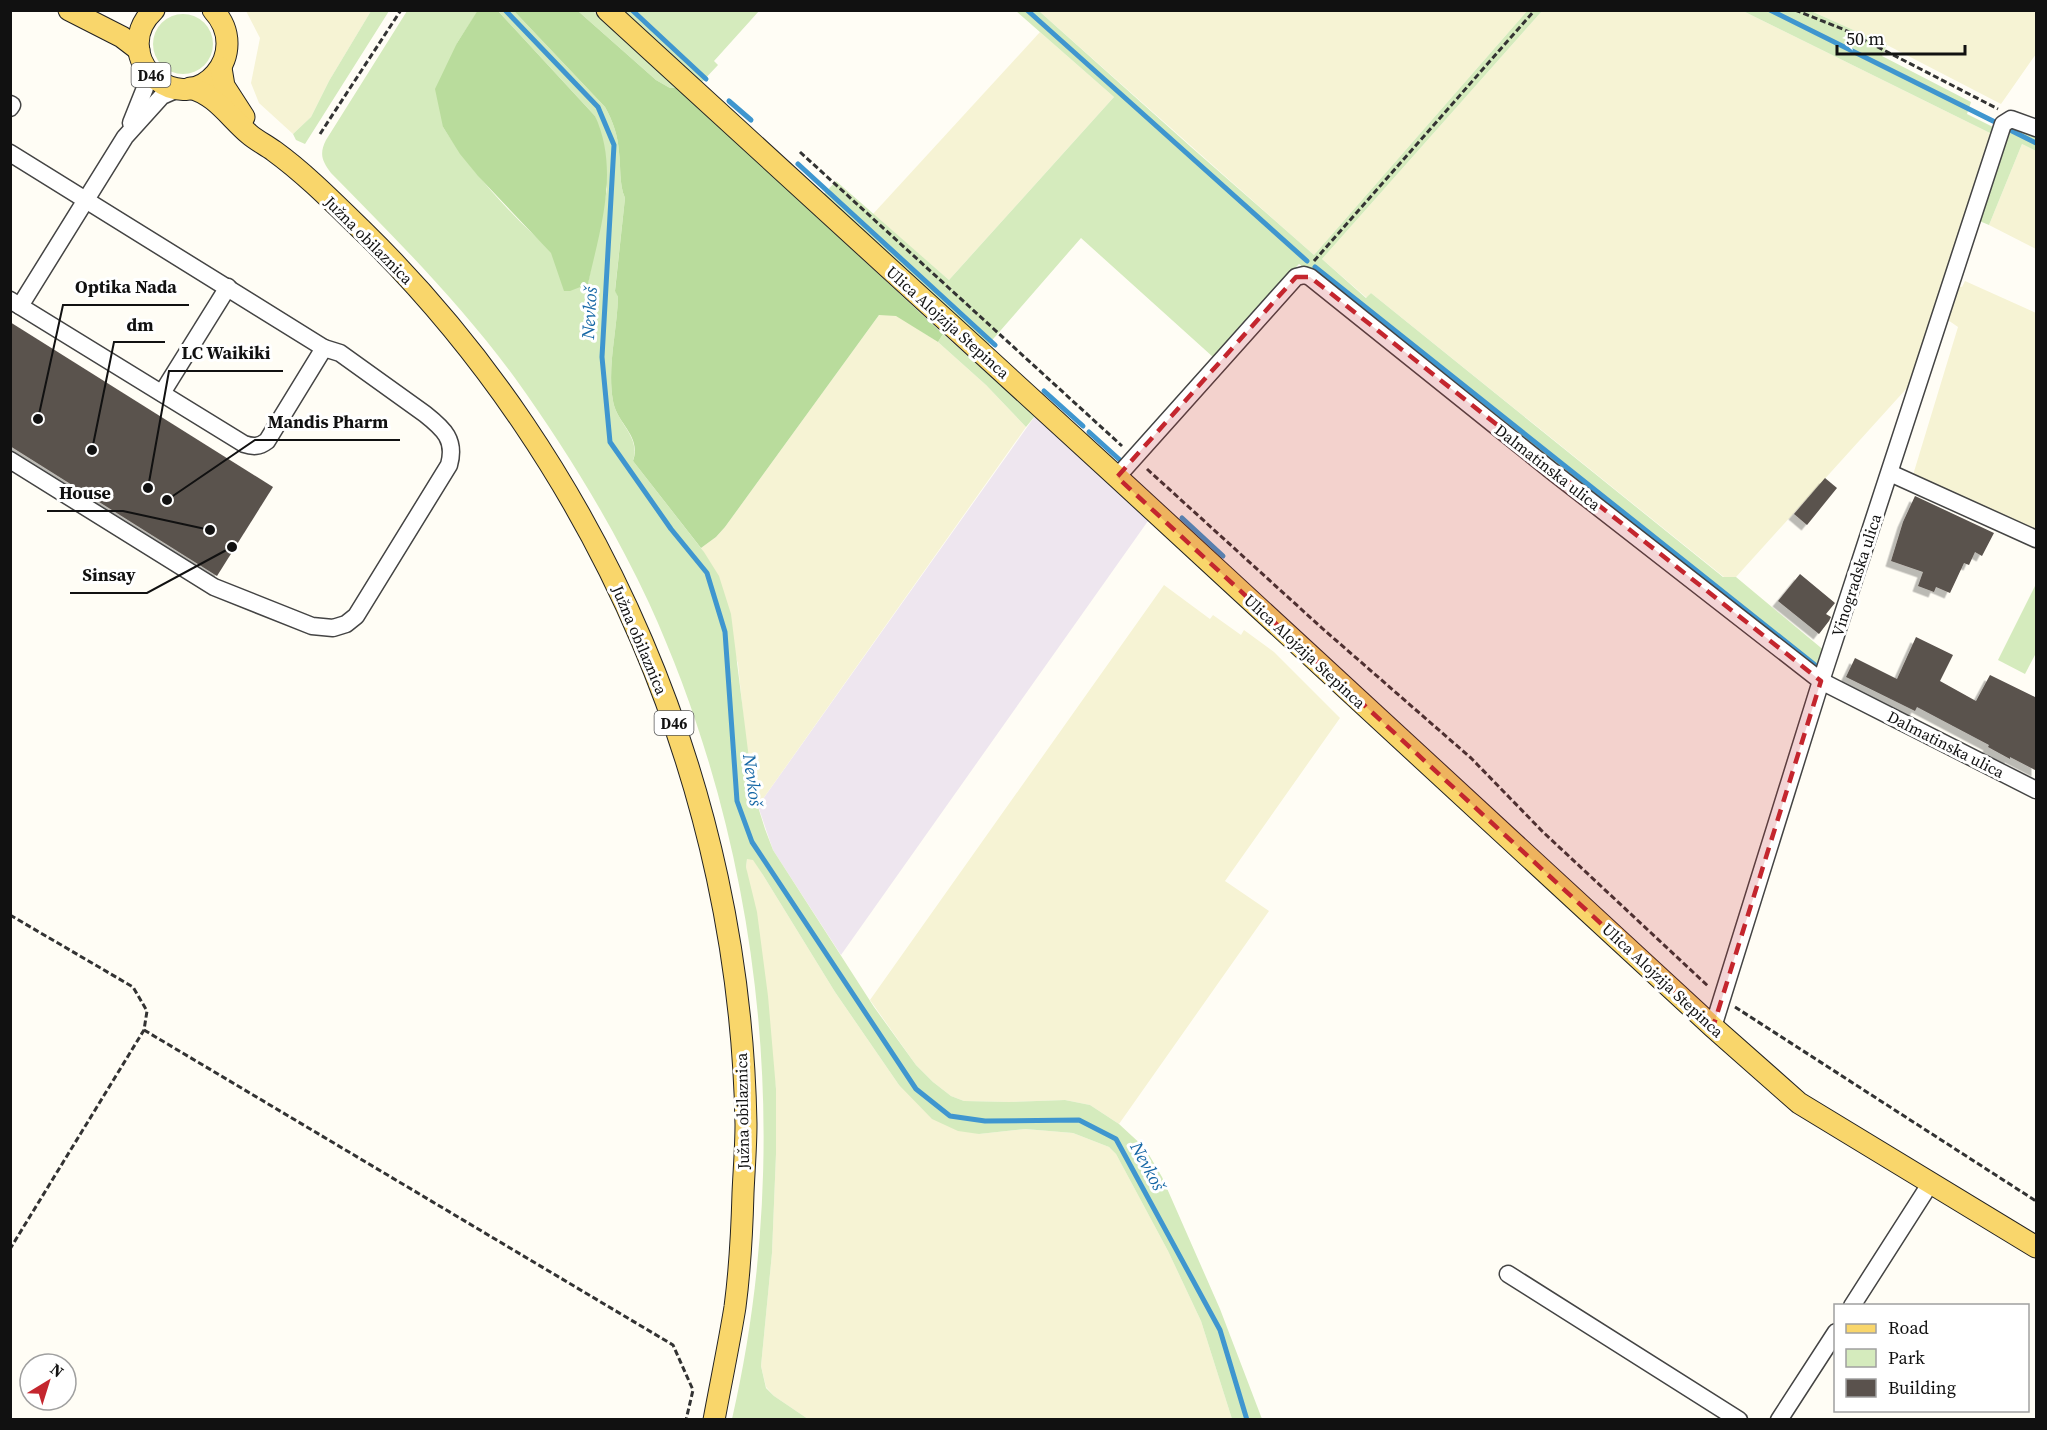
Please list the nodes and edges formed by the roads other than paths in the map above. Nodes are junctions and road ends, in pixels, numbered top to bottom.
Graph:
1 (69, 10) edge
2 (86, 10) edge
3 (213, 10) edge
4 (607, 10) edge
5 (152, 13) edge
6 (143, 59) junction
7 (221, 68) junction
8 (185, 88) junction
9 (2037, 128) edge
10 (125, 137) junction
11 (274, 151) junction
12 (10, 153) edge
13 (87, 199) junction
14 (228, 287) junction
15 (15, 303) edge
16 (324, 348) junction
17 (162, 393) junction
18 (10, 460) edge
19 (1890, 472) junction
20 (1118, 477) junction
21 (2037, 539) edge
22 (1821, 681) junction
23 (2037, 790) edge
24 (1713, 1027) junction
25 (1930, 1184) junction
26 (2037, 1247) edge
27 (1508, 1274) dead end
28 (1853, 1304) edge
29 (1834, 1335) edge
30 (714, 1419) edge
31 (1739, 1419) edge
32 (1779, 1419) edge

1 - 6 main road, D46
2 - 5 main road, D46
3 - 7 main road, D46
4 - 20 main road, Ulica Alojzija Stepinca
5 - 6 main road, D46
6 - 8 main road, D46
6 - 10 street
7 - 8 main road, D46
7 - 11 main road, Južna obilaznica / D46
8 - 10 street
8 - 11 main road, Južna obilaznica / D46
9 - 19 street, Vinogradska ulica
10 - 13 street
11 - 30 main road, Južna obilaznica / D46
12 - 13 street
13 - 14 street
13 - 15 street
14 - 16 street
14 - 17 street
15 - 17 street
16 - 17 street
16 - 18 street
19 - 21 street
19 - 22 street, Vinogradska ulica
20 - 22 street, Dalmatinska ulica
20 - 24 main road, Ulica Alojzija Stepinca
22 - 23 street, Dalmatinska ulica
22 - 24 street, Vinogradska ulica
24 - 25 main road, Ulica Alojzija Stepinca
25 - 26 main road, Ulica Alojzija Stepinca
25 - 28 street
27 - 31 street
29 - 32 street

